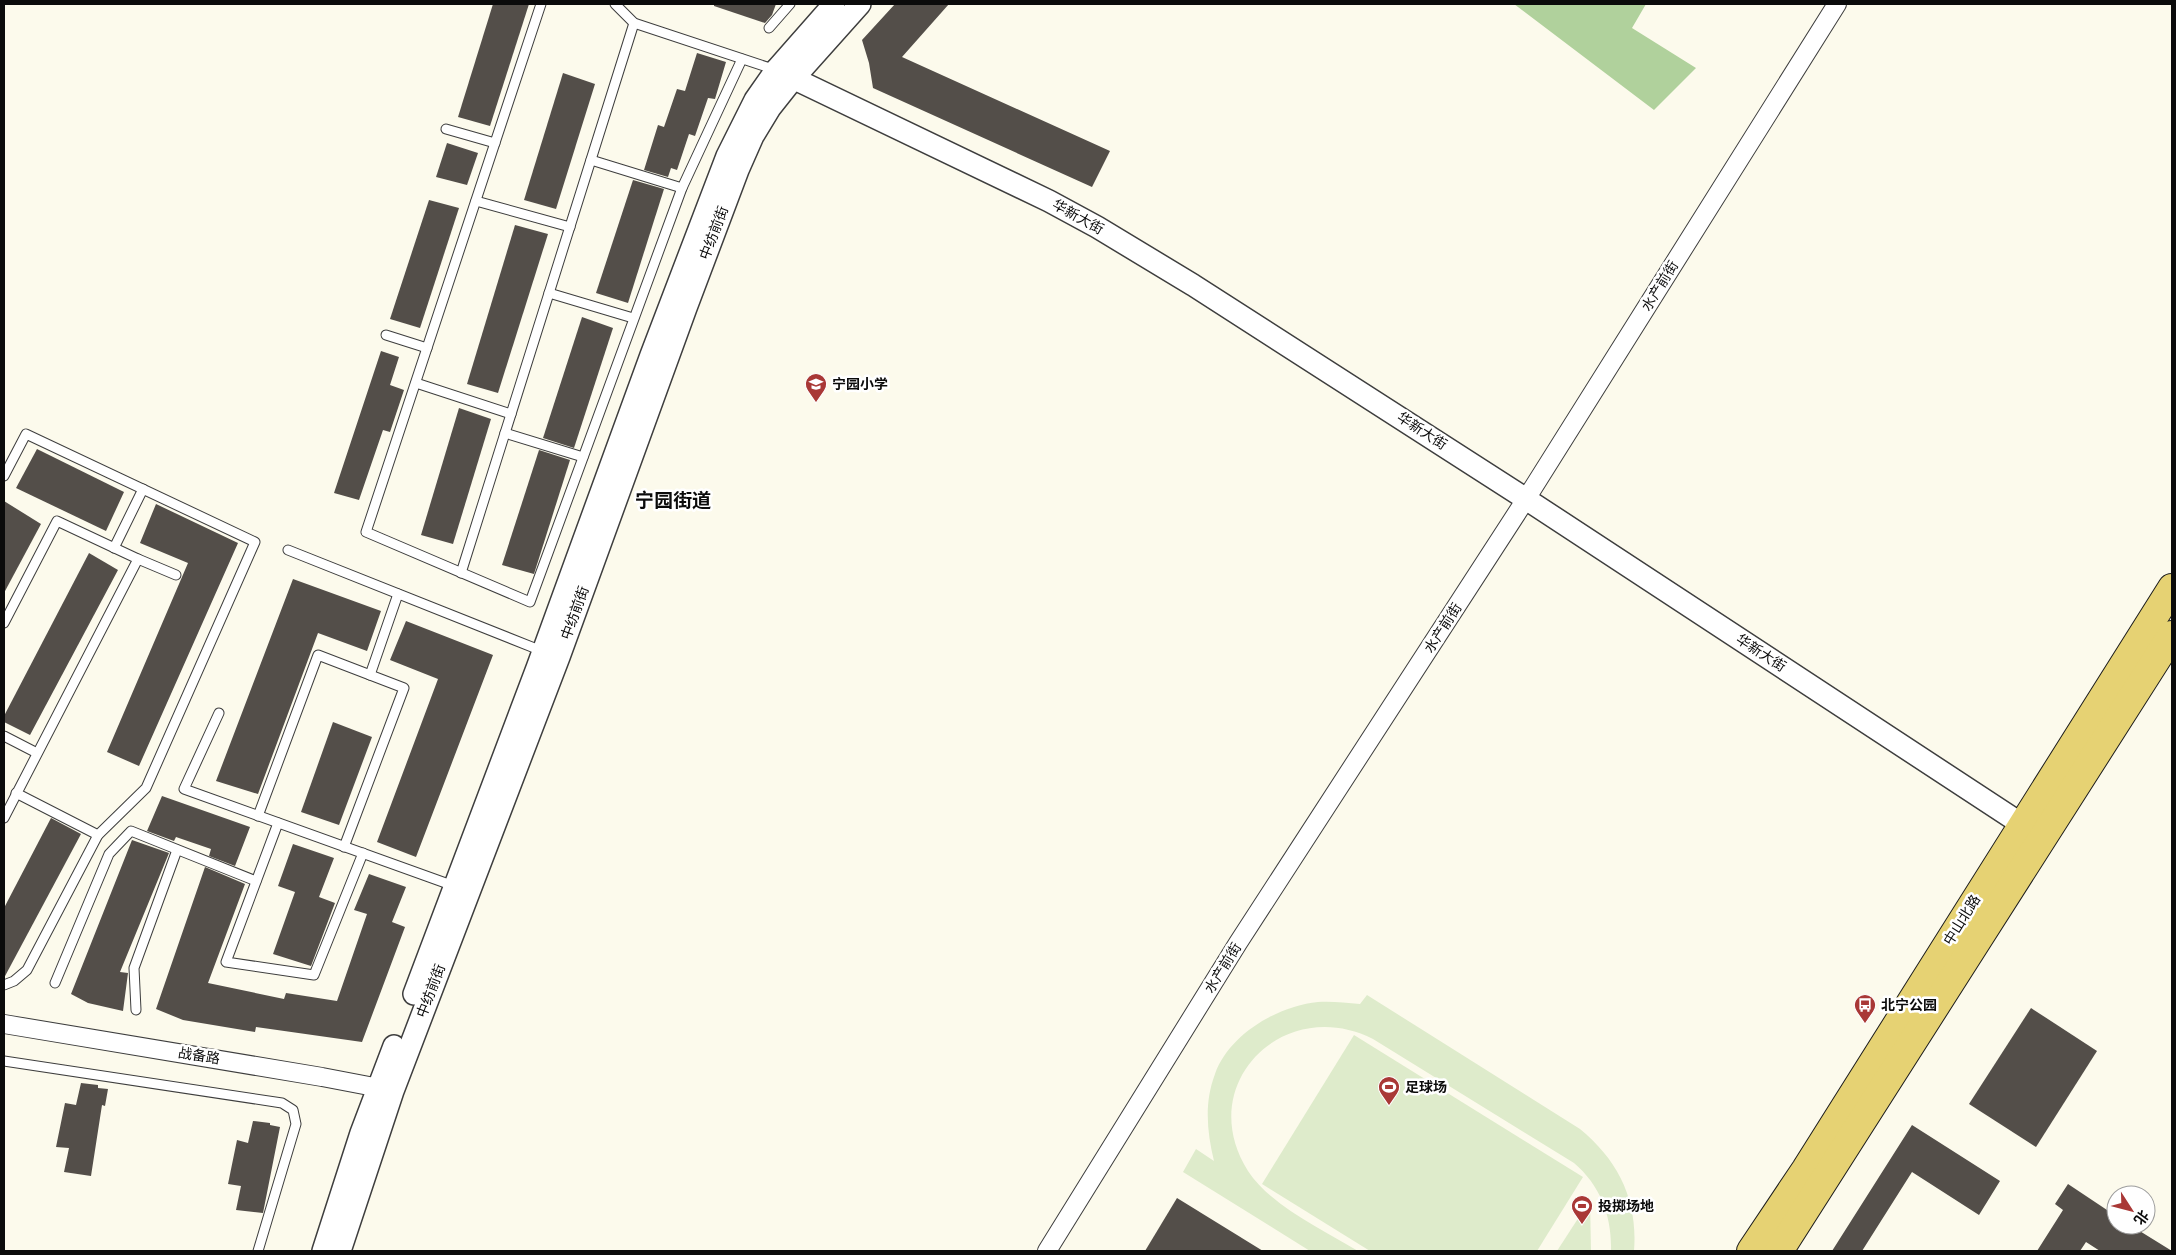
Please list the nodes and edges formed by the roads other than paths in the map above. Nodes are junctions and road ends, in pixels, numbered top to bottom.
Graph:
1 (541, 4) edge
2 (615, 4) edge
3 (790, 4) edge
4 (834, 4) edge
5 (860, 4) edge
6 (1837, 4) edge
7 (634, 23) junction
8 (769, 28) dead end
9 (742, 59) junction
10 (784, 74) junction
11 (446, 128) dead end
12 (495, 143) junction
13 (591, 160) junction
14 (682, 188) junction
15 (476, 201) junction
16 (570, 227) junction
17 (549, 293) junction
18 (633, 318) junction
19 (386, 335) dead end
20 (427, 348) junction
21 (416, 383) junction
22 (511, 414) junction
23 (505, 433) junction
24 (583, 457) junction
25 (4, 476) edge
26 (143, 489) junction
27 (1526, 498) junction
28 (114, 548) junction
29 (288, 550) dead end
30 (138, 559) junction
31 (461, 573) junction
32 (176, 575) dead end
33 (2172, 588) edge
34 (398, 594) junction
35 (4, 623) edge
36 (2172, 635) edge
37 (551, 654) junction
38 (370, 675) junction
39 (219, 713) dead end
40 (4, 736) edge
41 (37, 753) junction
42 (16, 793) junction
43 (258, 816) junction
44 (4, 818) edge
45 (278, 822) junction
46 (2032, 831) junction
47 (98, 835) junction
48 (344, 846) junction
49 (177, 850) junction
50 (363, 853) junction
51 (256, 881) junction
52 (462, 889) junction
53 (55, 983) dead end
54 (4, 985) edge
55 (136, 1010) dead end
56 (4, 1024) edge
57 (4, 1061) edge
58 (386, 1089) junction
59 (258, 1251) edge
60 (323, 1251) edge
61 (340, 1251) edge
62 (1047, 1251) edge
63 (1751, 1251) edge
64 (1779, 1251) edge

1 - 12 lane
2 - 7 lane
3 - 8 lane
4 - 10 street
5 - 10 street, 中纺前街
6 - 27 street, 水产前街
7 - 9 lane
7 - 13 lane
9 - 10 lane
9 - 14 lane
10 - 27 street, 华新大街
10 - 37 street, 中纺前街
11 - 12 lane
12 - 15 lane
13 - 14 lane
13 - 16 lane
14 - 18 lane
15 - 16 lane
15 - 20 lane
16 - 17 lane
17 - 18 lane
17 - 22 lane
18 - 24 lane
19 - 20 lane
20 - 21 lane
21 - 22 lane
21 - 31 lane
22 - 23 lane
23 - 24 lane
23 - 31 lane
24 - 31 lane
25 - 26 lane
26 - 28 lane
26 - 47 lane
27 - 46 street, 华新大街
27 - 62 street, 水产前街
28 - 30 lane
28 - 35 lane
29 - 34 lane
30 - 32 lane
30 - 41 lane
33 - 46 main road, 中山北路
34 - 37 lane
34 - 38 lane
36 - 46 main road, 中山北路
37 - 52 street, 中纺前街
38 - 43 lane
38 - 48 lane
39 - 43 lane
40 - 41 lane
41 - 42 lane
42 - 44 lane
42 - 47 lane
43 - 45 lane
45 - 48 lane
45 - 51 lane
46 - 63 main road, 中山北路
46 - 64 main road, 中山北路
47 - 54 lane
48 - 50 lane
49 - 51 lane
49 - 53 lane
49 - 55 lane
50 - 51 lane
50 - 52 lane
52 - 58 street, 中纺前街
56 - 58 street, 战备路
57 - 59 lane
58 - 60 street
58 - 61 street, 中纺前街

